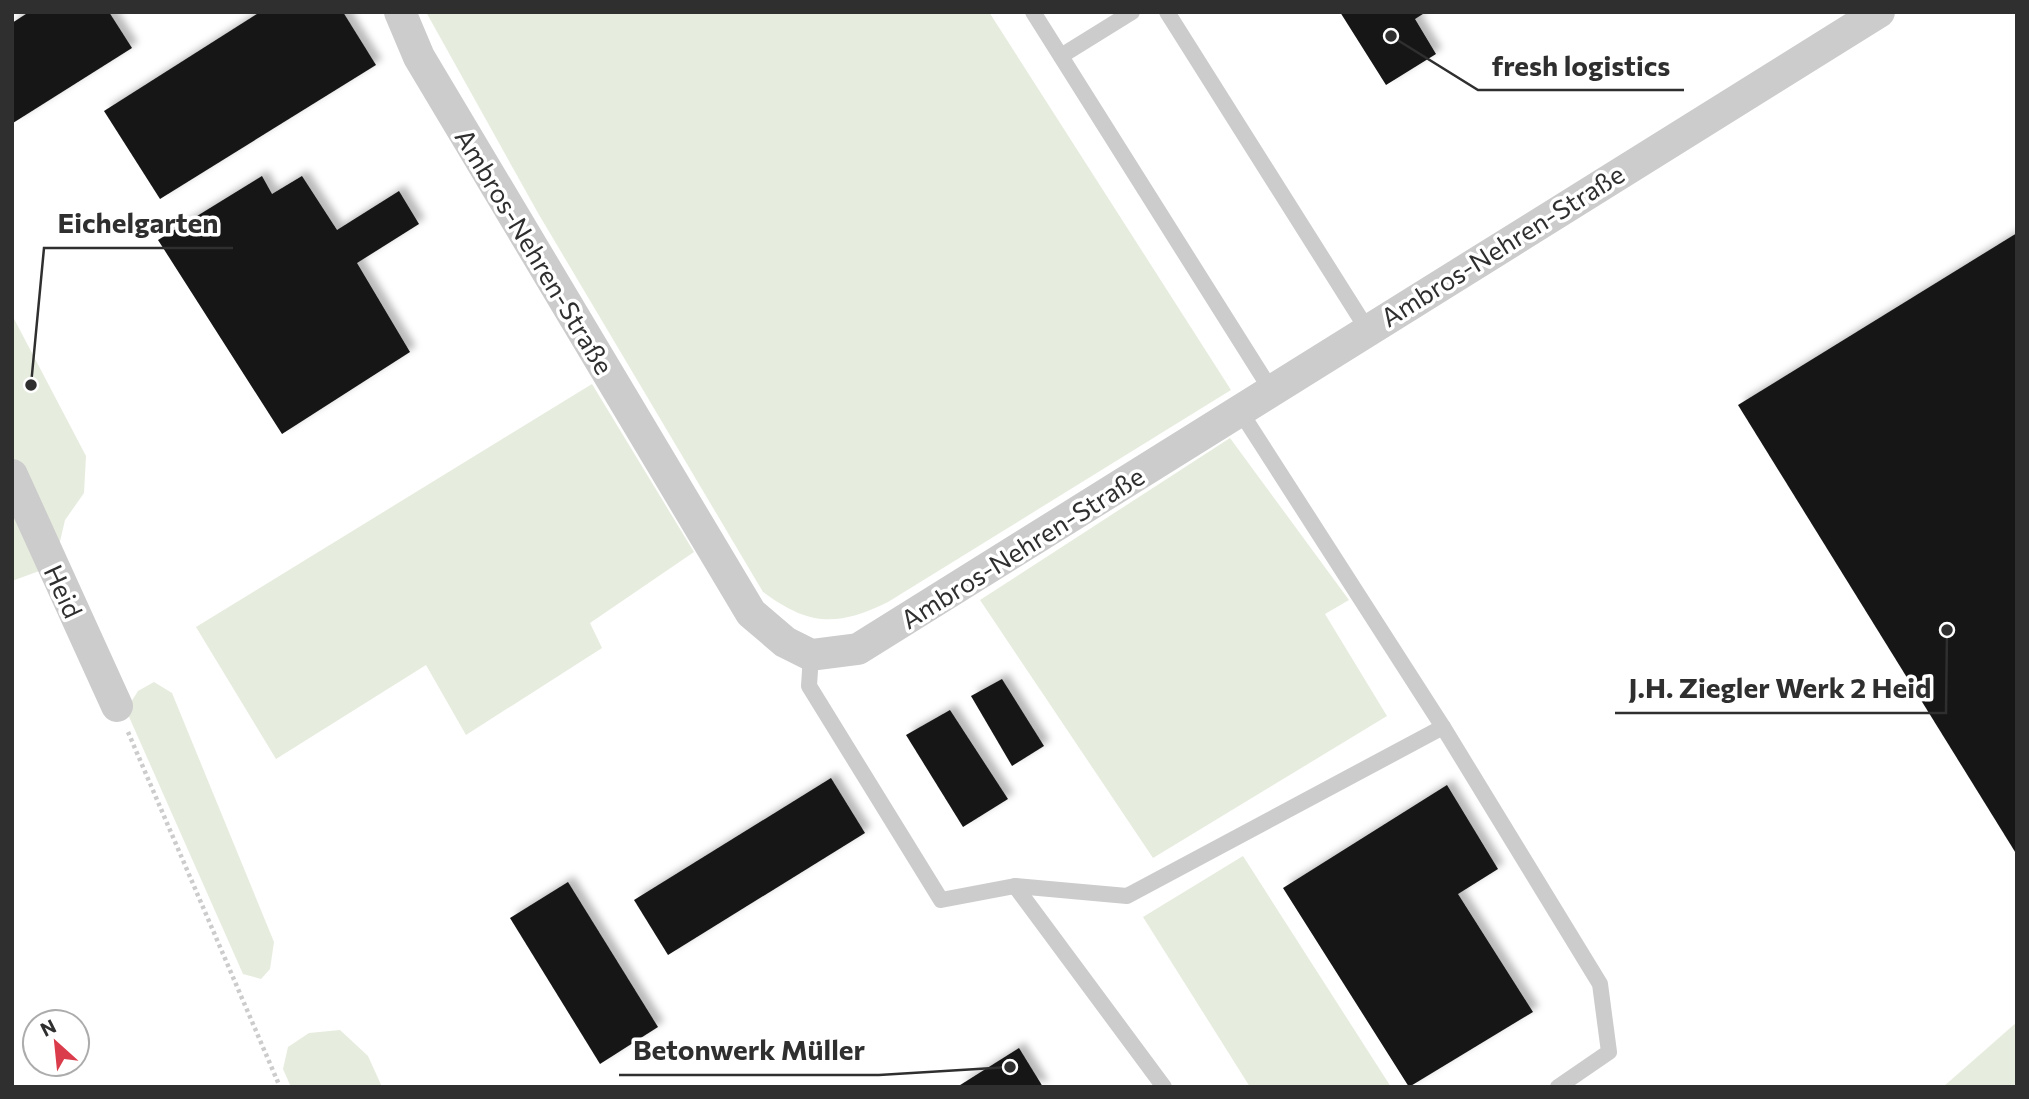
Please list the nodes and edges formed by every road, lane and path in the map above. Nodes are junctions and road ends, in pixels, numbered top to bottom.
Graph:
1 (400, 12) edge
2 (1033, 12) edge
3 (1132, 12) edge
4 (1167, 12) edge
5 (1878, 12) edge
6 (1061, 55) junction
7 (1367, 329) junction
8 (1271, 390) junction
9 (1241, 411) junction
10 (12, 475) edge
11 (811, 655) junction
12 (117, 706) joint
13 (1443, 727) junction
14 (1015, 886) junction
15 (279, 1087) edge
16 (1164, 1087) edge
17 (1558, 1087) edge

1 - 11 street, Ambros-Nehren-Straße
2 - 6 lane
3 - 6 lane
4 - 7 lane
5 - 7 street, Ambros-Nehren-Straße
6 - 8 lane
7 - 8 street, Ambros-Nehren-Straße
8 - 9 street, Ambros-Nehren-Straße
9 - 11 street, Ambros-Nehren-Straße
9 - 13 lane
10 - 12 street, Heid
11 - 14 lane
12 - 15 path
13 - 14 lane
13 - 17 lane
14 - 16 lane

